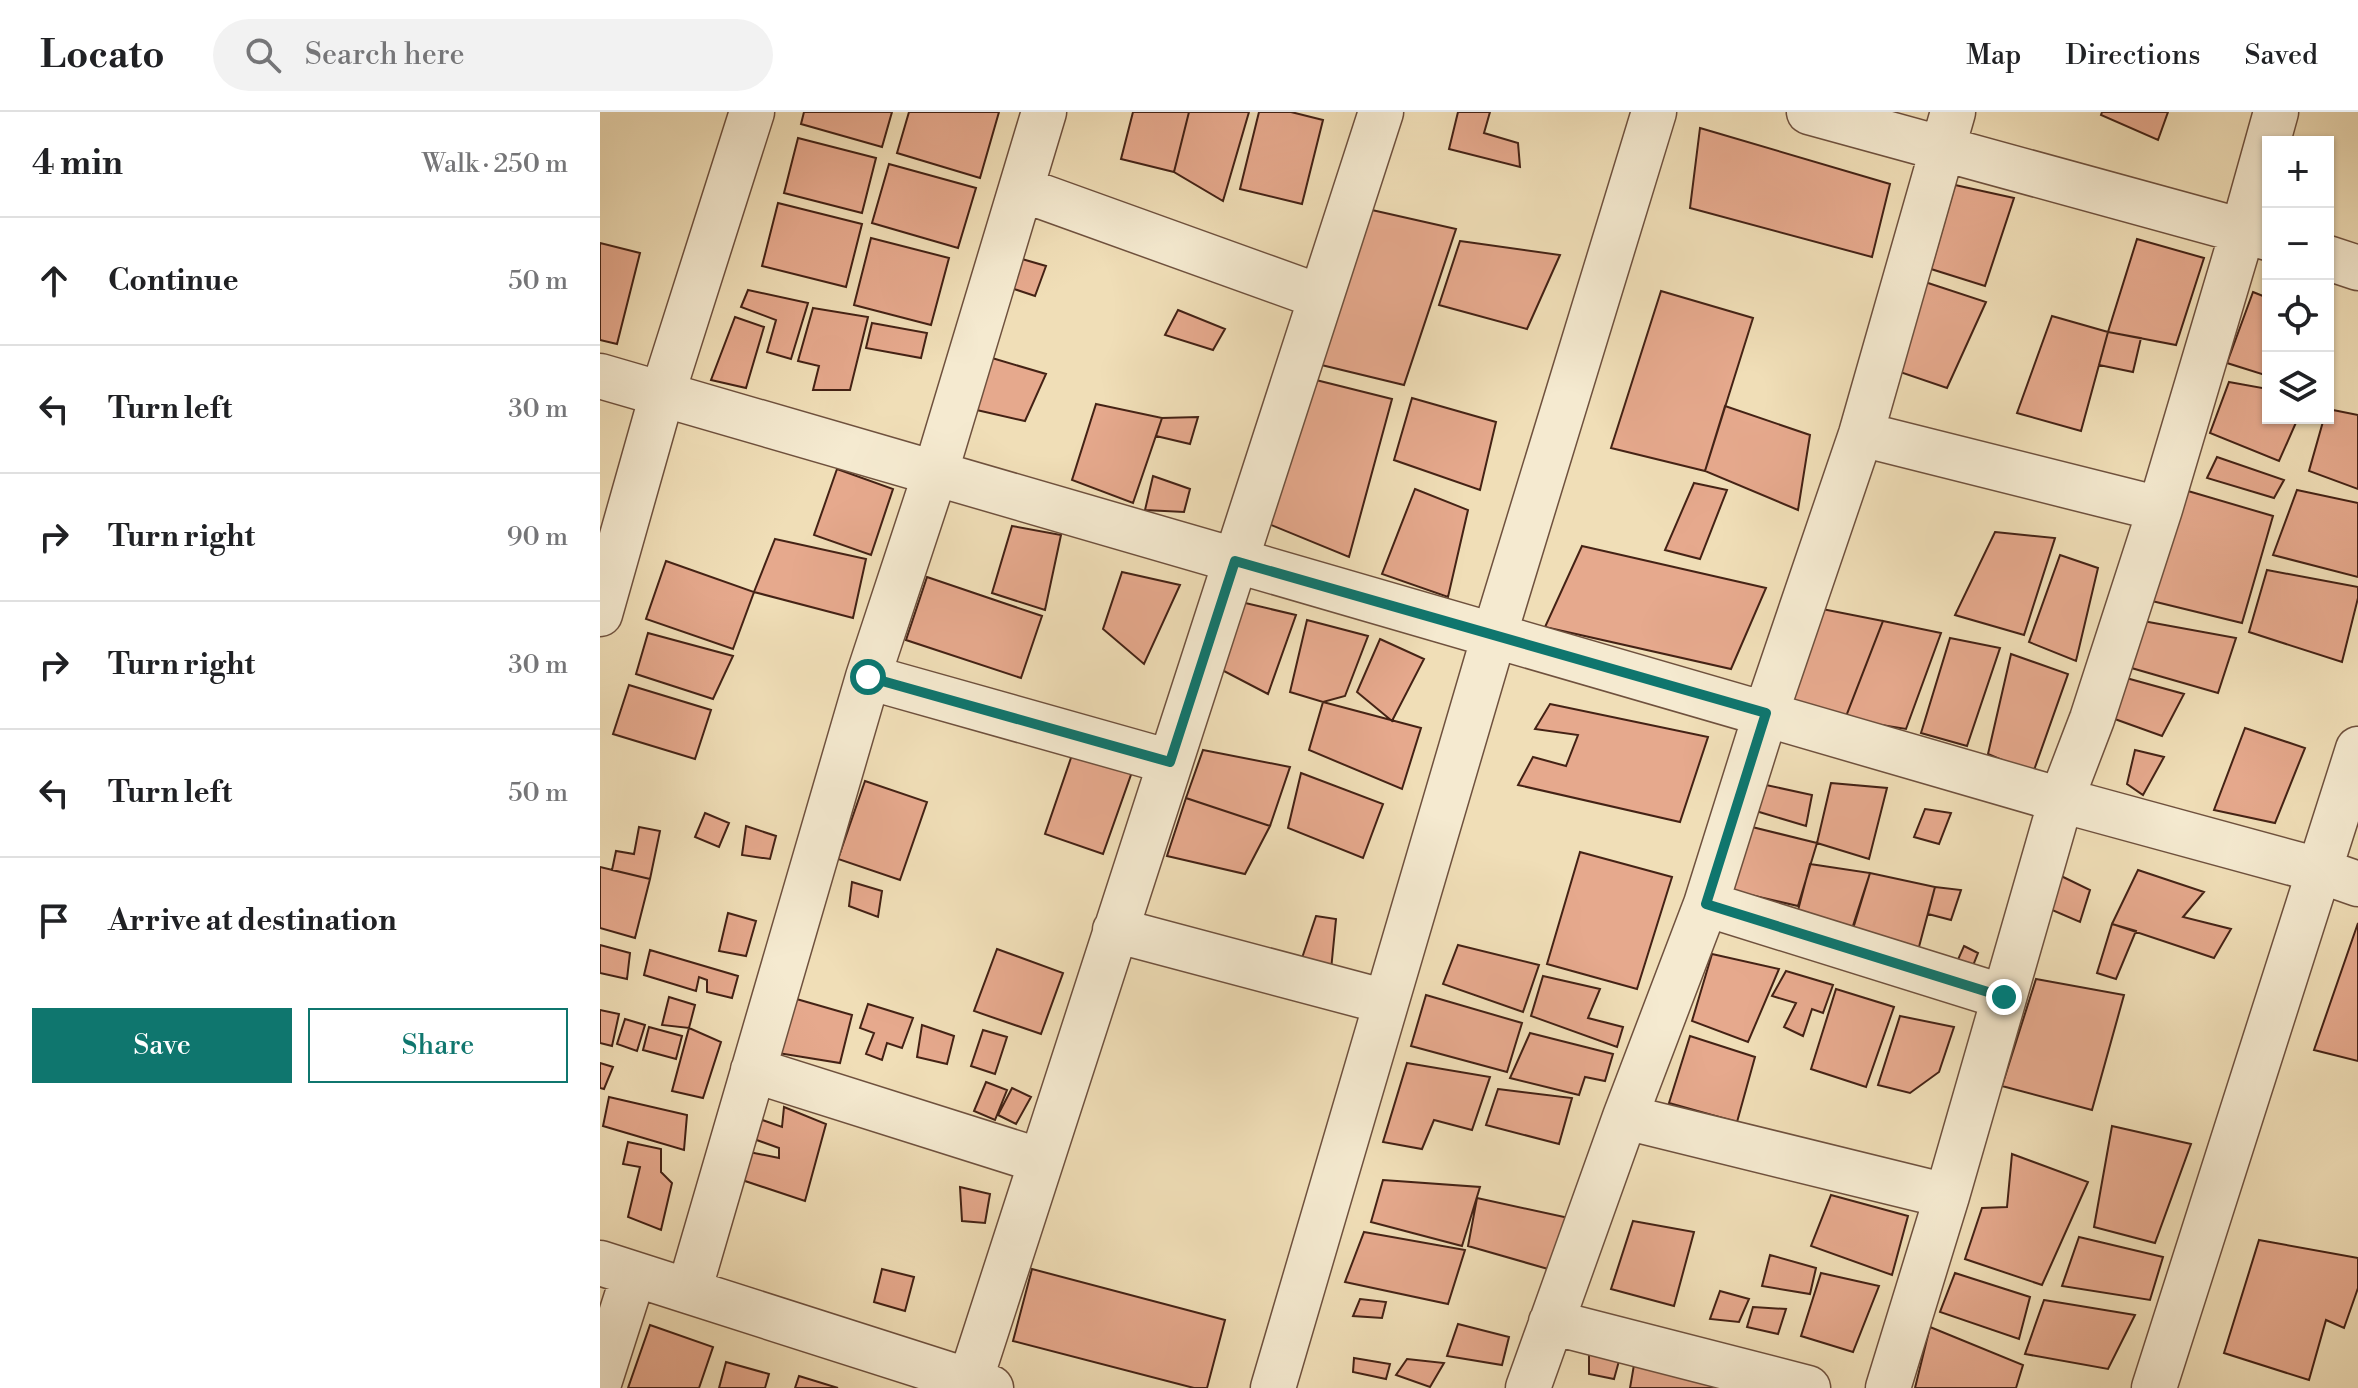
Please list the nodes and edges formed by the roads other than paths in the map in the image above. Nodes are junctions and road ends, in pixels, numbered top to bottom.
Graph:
1 (752, 112) edge
2 (1044, 112) edge
3 (1381, 112) edge
4 (1654, 112) edge
5 (1809, 112) edge
6 (2276, 112) edge
7 (1949, 131) edge
8 (1021, 189) junction
9 (2256, 234) edge
10 (2334, 260) edge
11 (2358, 268) edge
12 (1321, 297) junction
13 (600, 376) edge
14 (662, 395) junction
15 (1861, 434) junction
16 (935, 474) junction
17 (2160, 509) junction
18 (1235, 561) junction
19 (600, 614) edge
20 (1494, 636) junction
21 (868, 677) junction
22 (1766, 713) junction
23 (2358, 749) edge
24 (1170, 762) junction
25 (2061, 800) junction
26 (2338, 877) edge
27 (1706, 904) junction
28 (1115, 930) junction
29 (2004, 997) junction
30 (1386, 1002) junction
31 (753, 1070) junction
32 (1625, 1117) junction
33 (1041, 1161) junction
34 (1947, 1196) junction
35 (617, 1268) edge
36 (689, 1291) junction
37 (1551, 1322) junction
38 (600, 1380) edge
39 (980, 1385) edge
40 (1273, 1388) edge
41 (1528, 1388) edge
42 (1808, 1388) edge
43 (1888, 1388) edge
44 (2154, 1388) edge

1 - 14 street
2 - 8 street
3 - 12 street
4 - 20 street
5 - 7 street
6 - 9 street
7 - 9 street
7 - 15 street
8 - 12 street
8 - 16 street
9 - 17 street
10 - 11 street
12 - 18 street
13 - 14 street
14 - 16 street
14 - 19 street
15 - 17 street
15 - 22 street
16 - 18 street
16 - 21 street
17 - 25 street
18 - 20 street
18 - 24 street
20 - 22 street
20 - 30 street
21 - 24 street
21 - 31 street
22 - 25 street
22 - 27 street
23 - 26 street
24 - 28 street
25 - 26 street
25 - 29 street
26 - 44 street
27 - 29 street
27 - 32 street
28 - 30 street
28 - 33 street
29 - 34 street
30 - 40 street
31 - 33 street
31 - 36 street
32 - 34 street
32 - 37 street
33 - 39 street
34 - 43 street
35 - 36 street
35 - 38 street
36 - 39 street
37 - 41 street
37 - 42 street

